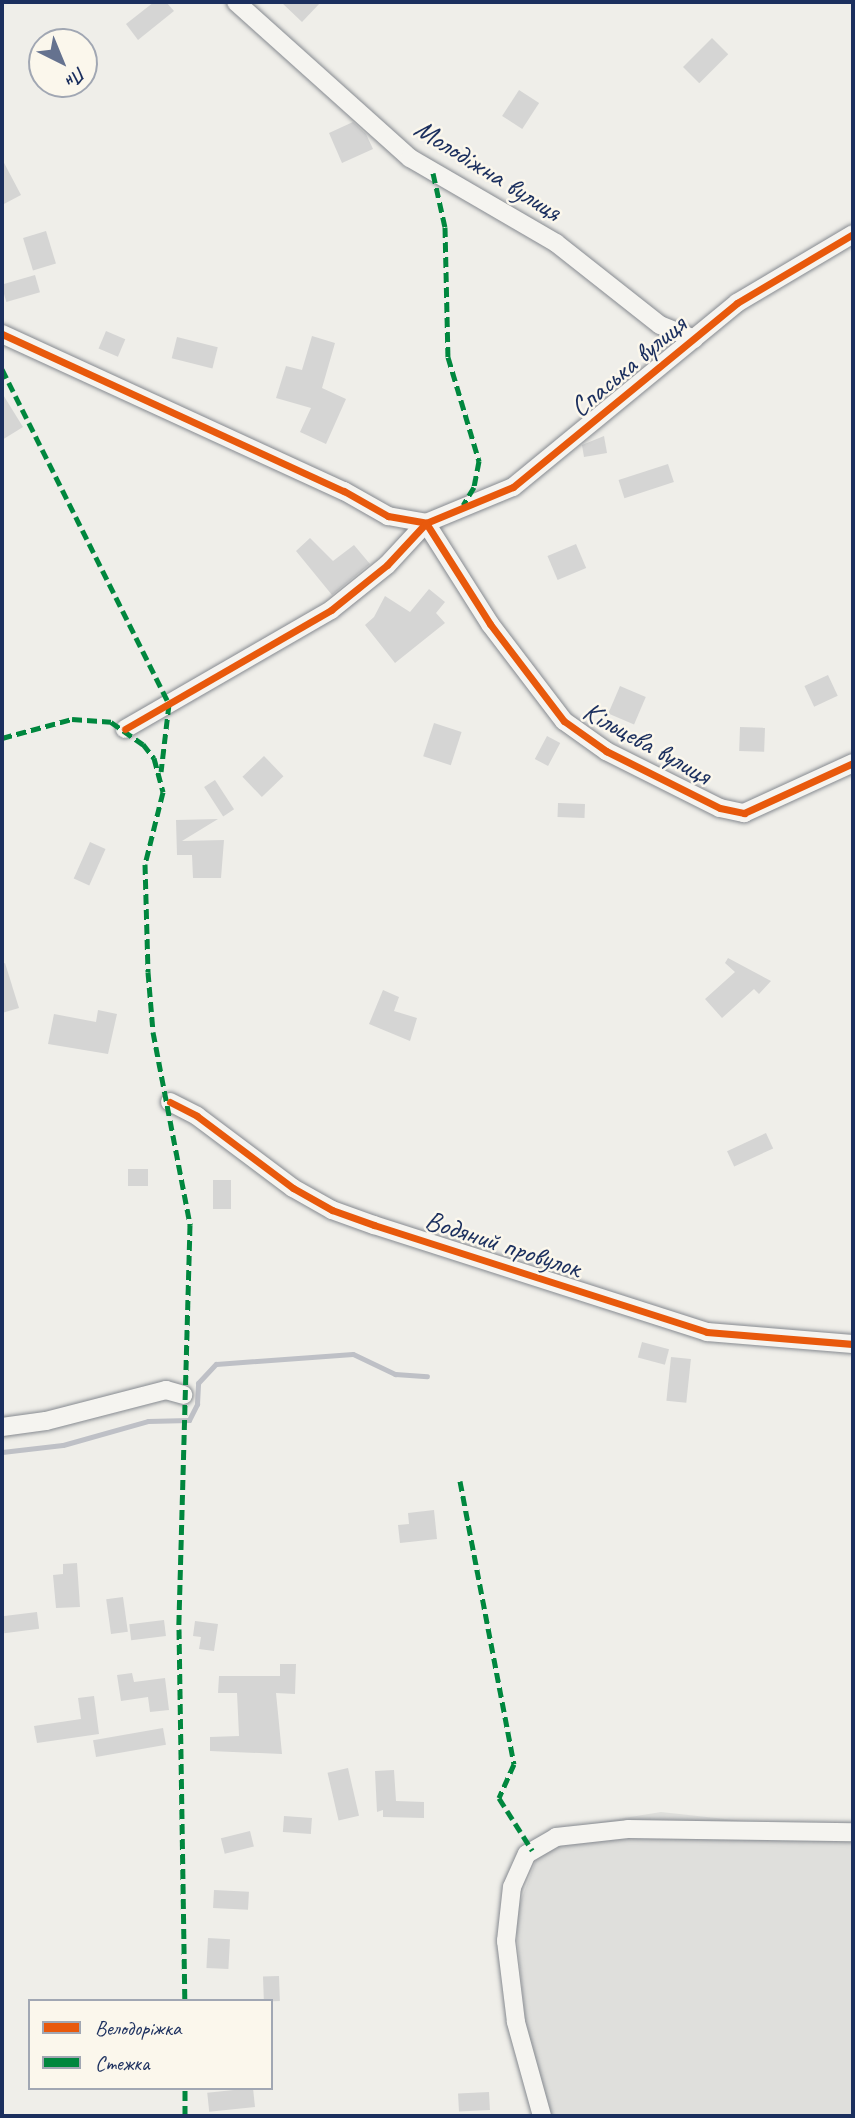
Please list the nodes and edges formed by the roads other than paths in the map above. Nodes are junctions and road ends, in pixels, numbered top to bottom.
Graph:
1 (236, 2) edge
2 (853, 234) edge
3 (2, 334) edge
4 (694, 339) junction
5 (426, 523) junction
6 (125, 729) dead end
7 (853, 763) edge
8 (170, 1102) dead end
9 (853, 1344) edge
10 (183, 1395) dead end
11 (2, 1427) edge
12 (853, 1832) edge
13 (542, 2116) edge

1 - 4 street, Молодіжна вулиця
2 - 4 street, Спаська вулиця
3 - 5 street
4 - 5 street, Спаська вулиця
5 - 6 street, Спаська вулиця
5 - 7 street, Кільцева вулиця
8 - 9 street, Водяний провулок
10 - 11 street
12 - 13 street

